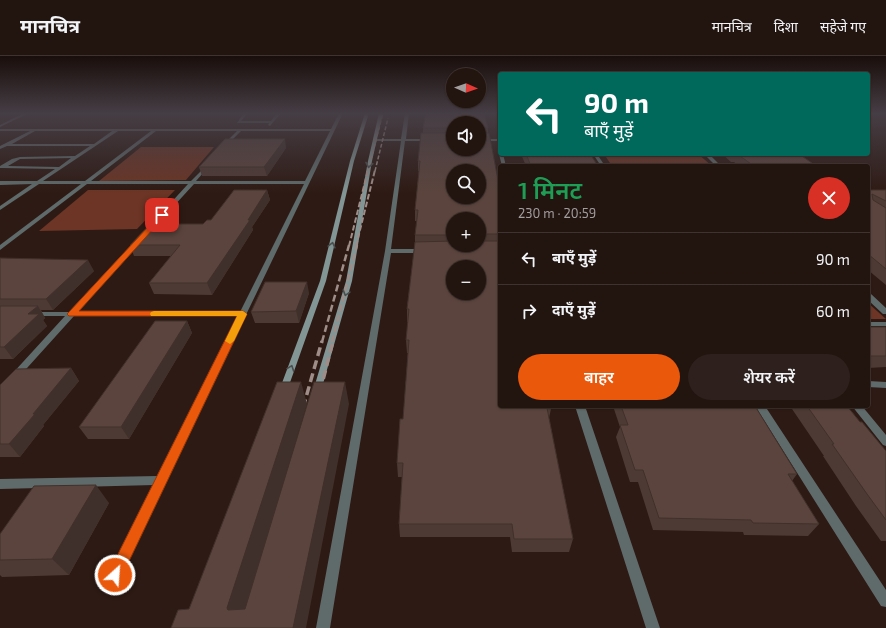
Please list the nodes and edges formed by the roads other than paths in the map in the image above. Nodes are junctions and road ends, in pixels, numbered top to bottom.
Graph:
1 (16, 140) edge
2 (102, 140) edge
3 (142, 140) edge
4 (233, 140) edge
5 (328, 140) edge
6 (359, 140) edge
7 (375, 140) joint
8 (439, 140) edge
9 (486, 140) edge
10 (498, 140) edge
11 (404, 141) junction
12 (6, 145) junction
13 (94, 145) junction
14 (498, 146) dead end
15 (0, 148) edge
16 (222, 150) edge
17 (708, 156) edge
18 (76, 157) junction
19 (212, 161) edge
20 (718, 164) edge
21 (59, 168) junction
22 (192, 182) junction
23 (307, 182) junction
24 (0, 183) edge
25 (36, 183) junction
26 (85, 183) junction
27 (0, 208) edge
28 (0, 248) edge
29 (433, 250) edge
30 (388, 251) junction
31 (870, 298) edge
32 (886, 312) edge
33 (24, 314) edge
34 (72, 314) junction
35 (243, 314) junction
36 (870, 324) edge
37 (886, 324) edge
38 (10, 381) edge
39 (870, 384) edge
40 (886, 385) edge
41 (280, 399) edge
42 (314, 402) edge
43 (581, 408) edge
44 (761, 408) edge
45 (859, 408) edge
46 (886, 442) edge
47 (162, 480) junction
48 (0, 484) edge
49 (115, 575) dead end
50 (886, 601) edge
51 (323, 628) edge
52 (653, 628) edge

1 - 12 street
2 - 13 street
3 - 26 street
4 - 16 street
5 - 23 street
41 -> 6 main road
7 - 11 street
7 -> 42 main road
8 - 11 street
9 - 10 street
10 - 14 street
11 - 30 street
12 - 13 street
12 - 15 street
13 - 18 street
17 - 20 street
18 - 21 street
18 - 21 street
19 - 22 street
21 - 25 street
22 - 23 street
22 - 26 street
22 - 34 street
23 - 35 street
24 - 25 street
25 - 26 street
25 - 27 street
26 - 28 street
29 - 30 street
30 - 51 street
31 - 32 street
33 - 34 street
34 - 35 street
34 - 38 street
35 - 47 street
36 - 37 street
39 - 40 street
43 - 52 street
44 - 50 street
45 - 46 street
47 - 48 street
47 - 49 street

